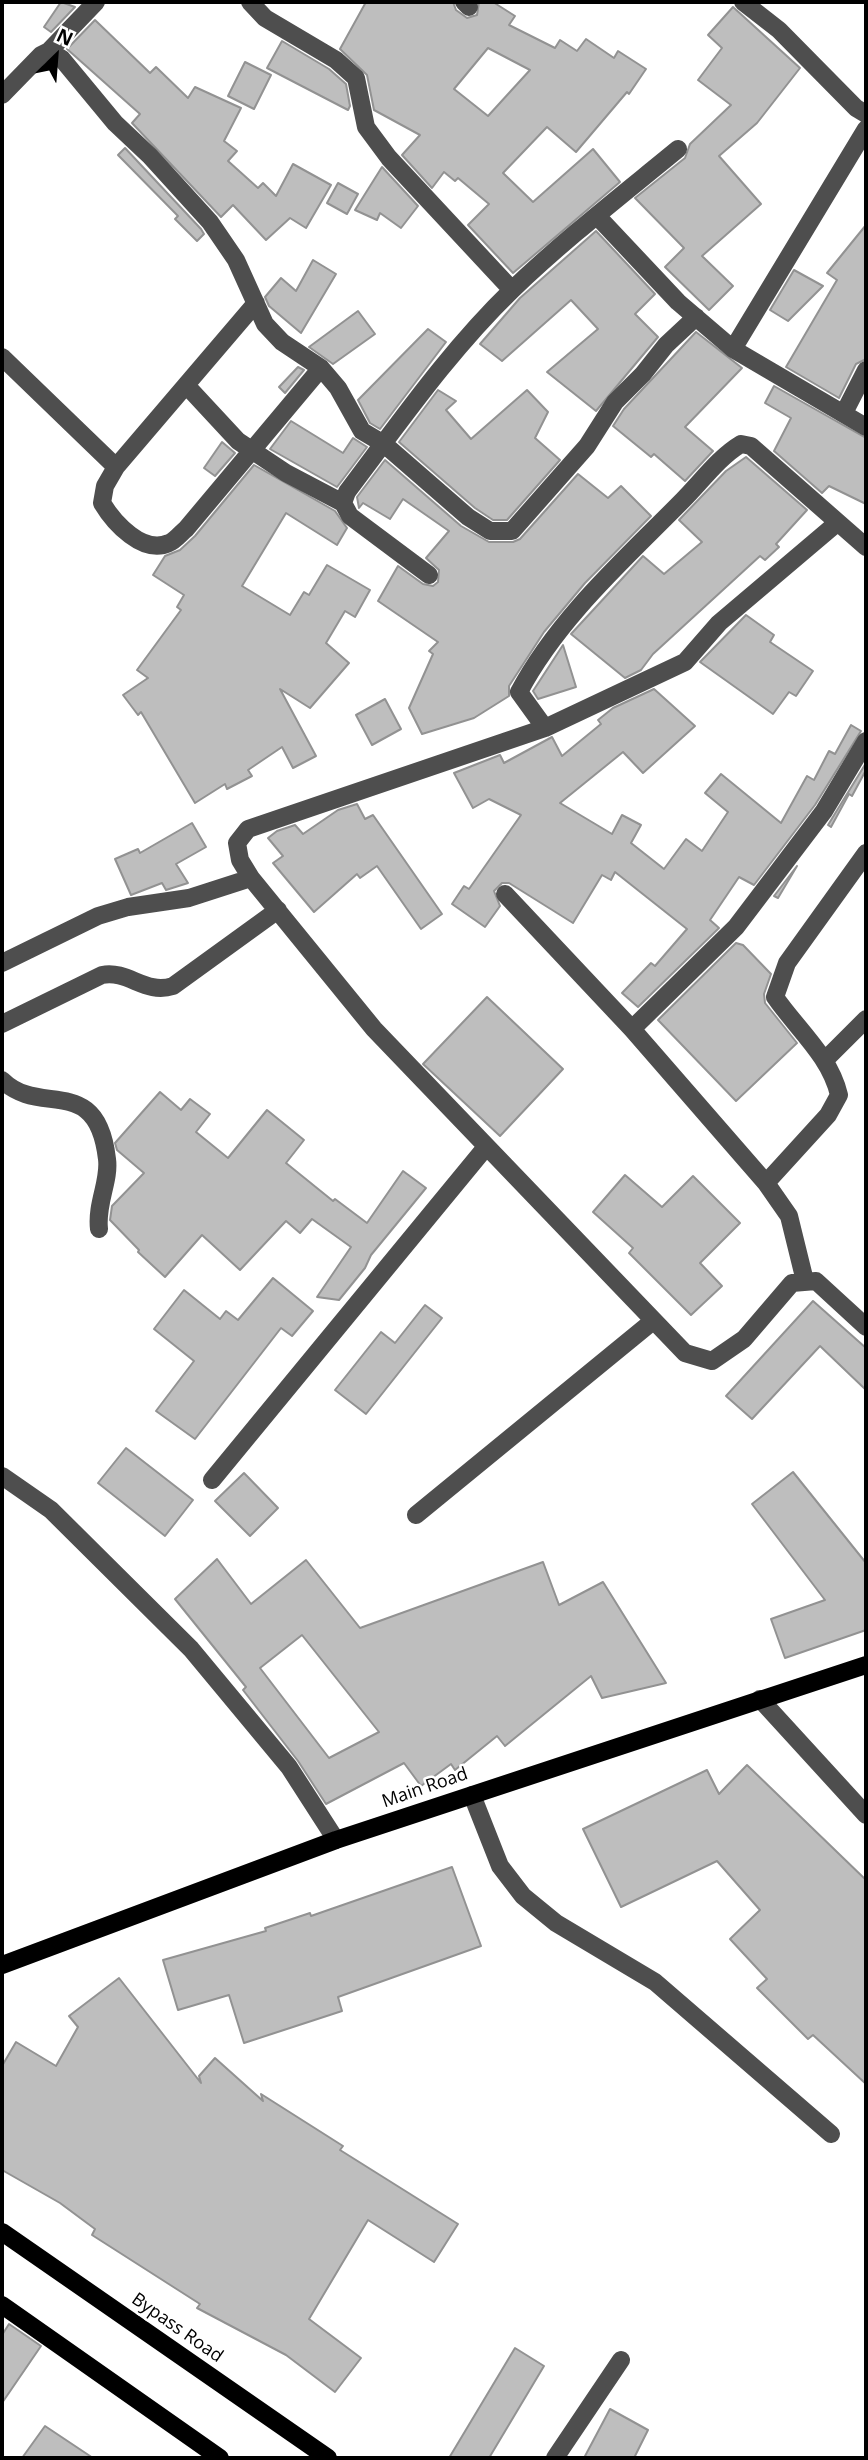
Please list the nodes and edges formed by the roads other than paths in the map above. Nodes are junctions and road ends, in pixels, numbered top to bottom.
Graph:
1 (96, 2) edge
2 (743, 2) edge
3 (257, 4) edge
4 (49, 51) junction
5 (2, 95) edge
6 (866, 114) edge
7 (866, 129) edge
8 (678, 149) dead end
9 (598, 216) junction
10 (512, 290) junction
11 (256, 303) junction
12 (696, 317) junction
13 (733, 349) junction
14 (2, 357) edge
15 (321, 368) junction
16 (866, 370) edge
17 (186, 385) junction
18 (844, 413) junction
19 (866, 427) edge
20 (384, 444) junction
21 (252, 450) junction
22 (116, 467) junction
23 (343, 503) junction
24 (837, 523) junction
25 (866, 547) edge
26 (429, 575) dead end
27 (545, 728) junction
28 (866, 740) edge
29 (866, 853) edge
30 (251, 878) junction
31 (505, 894) dead end
32 (278, 910) junction
33 (2, 963) edge
34 (866, 1019) edge
35 (2, 1024) edge
36 (632, 1029) junction
37 (825, 1060) junction
38 (2, 1080) edge
39 (486, 1147) junction
40 (766, 1183) junction
41 (99, 1229) dead end
42 (806, 1281) junction
43 (653, 1321) junction
44 (866, 1327) edge
45 (2, 1476) edge
46 (212, 1480) dead end
47 (416, 1515) dead end
48 (866, 1665) edge
49 (760, 1699) junction
50 (472, 1795) junction
51 (866, 1815) edge
52 (336, 1840) junction
53 (2, 1965) edge
54 (831, 2134) dead end
55 (2, 2232) edge
56 (2, 2305) edge
57 (621, 2360) dead end
58 (220, 2458) edge
59 (328, 2458) edge
60 (555, 2458) edge

1 - 4 street
2 - 6 street
3 - 10 street
4 - 5 street
4 - 11 street
7 - 13 street
8 - 9 street
9 - 10 street
9 - 12 street
10 - 20 street
11 - 15 street
11 - 17 street
12 - 13 street
12 - 20 street
13 - 18 street
14 - 22 street
15 - 20 street
15 - 21 street
16 - 18 street
17 - 21 street
17 - 22 street
18 - 19 street
20 - 23 street
21 - 22 street
21 - 23 street
23 - 26 street
24 - 25 street
24 - 27 street
24 - 27 street
27 - 30 street
28 - 36 street
29 - 37 street
30 - 32 street
30 - 33 street
31 - 36 street
32 - 35 street
32 - 39 street
34 - 37 street
36 - 40 street
37 - 40 street
38 - 41 street
39 - 43 street
39 - 46 street
40 - 42 street
42 - 43 street
42 - 44 street
43 - 47 street
45 - 52 street
48 - 49 main road, Main Road
49 - 50 main road, Main Road
49 - 51 street
50 - 52 main road, Main Road
50 - 54 street
52 - 53 main road, Main Road
55 - 59 main road, Bypass Road
56 - 58 main road
57 - 60 street

